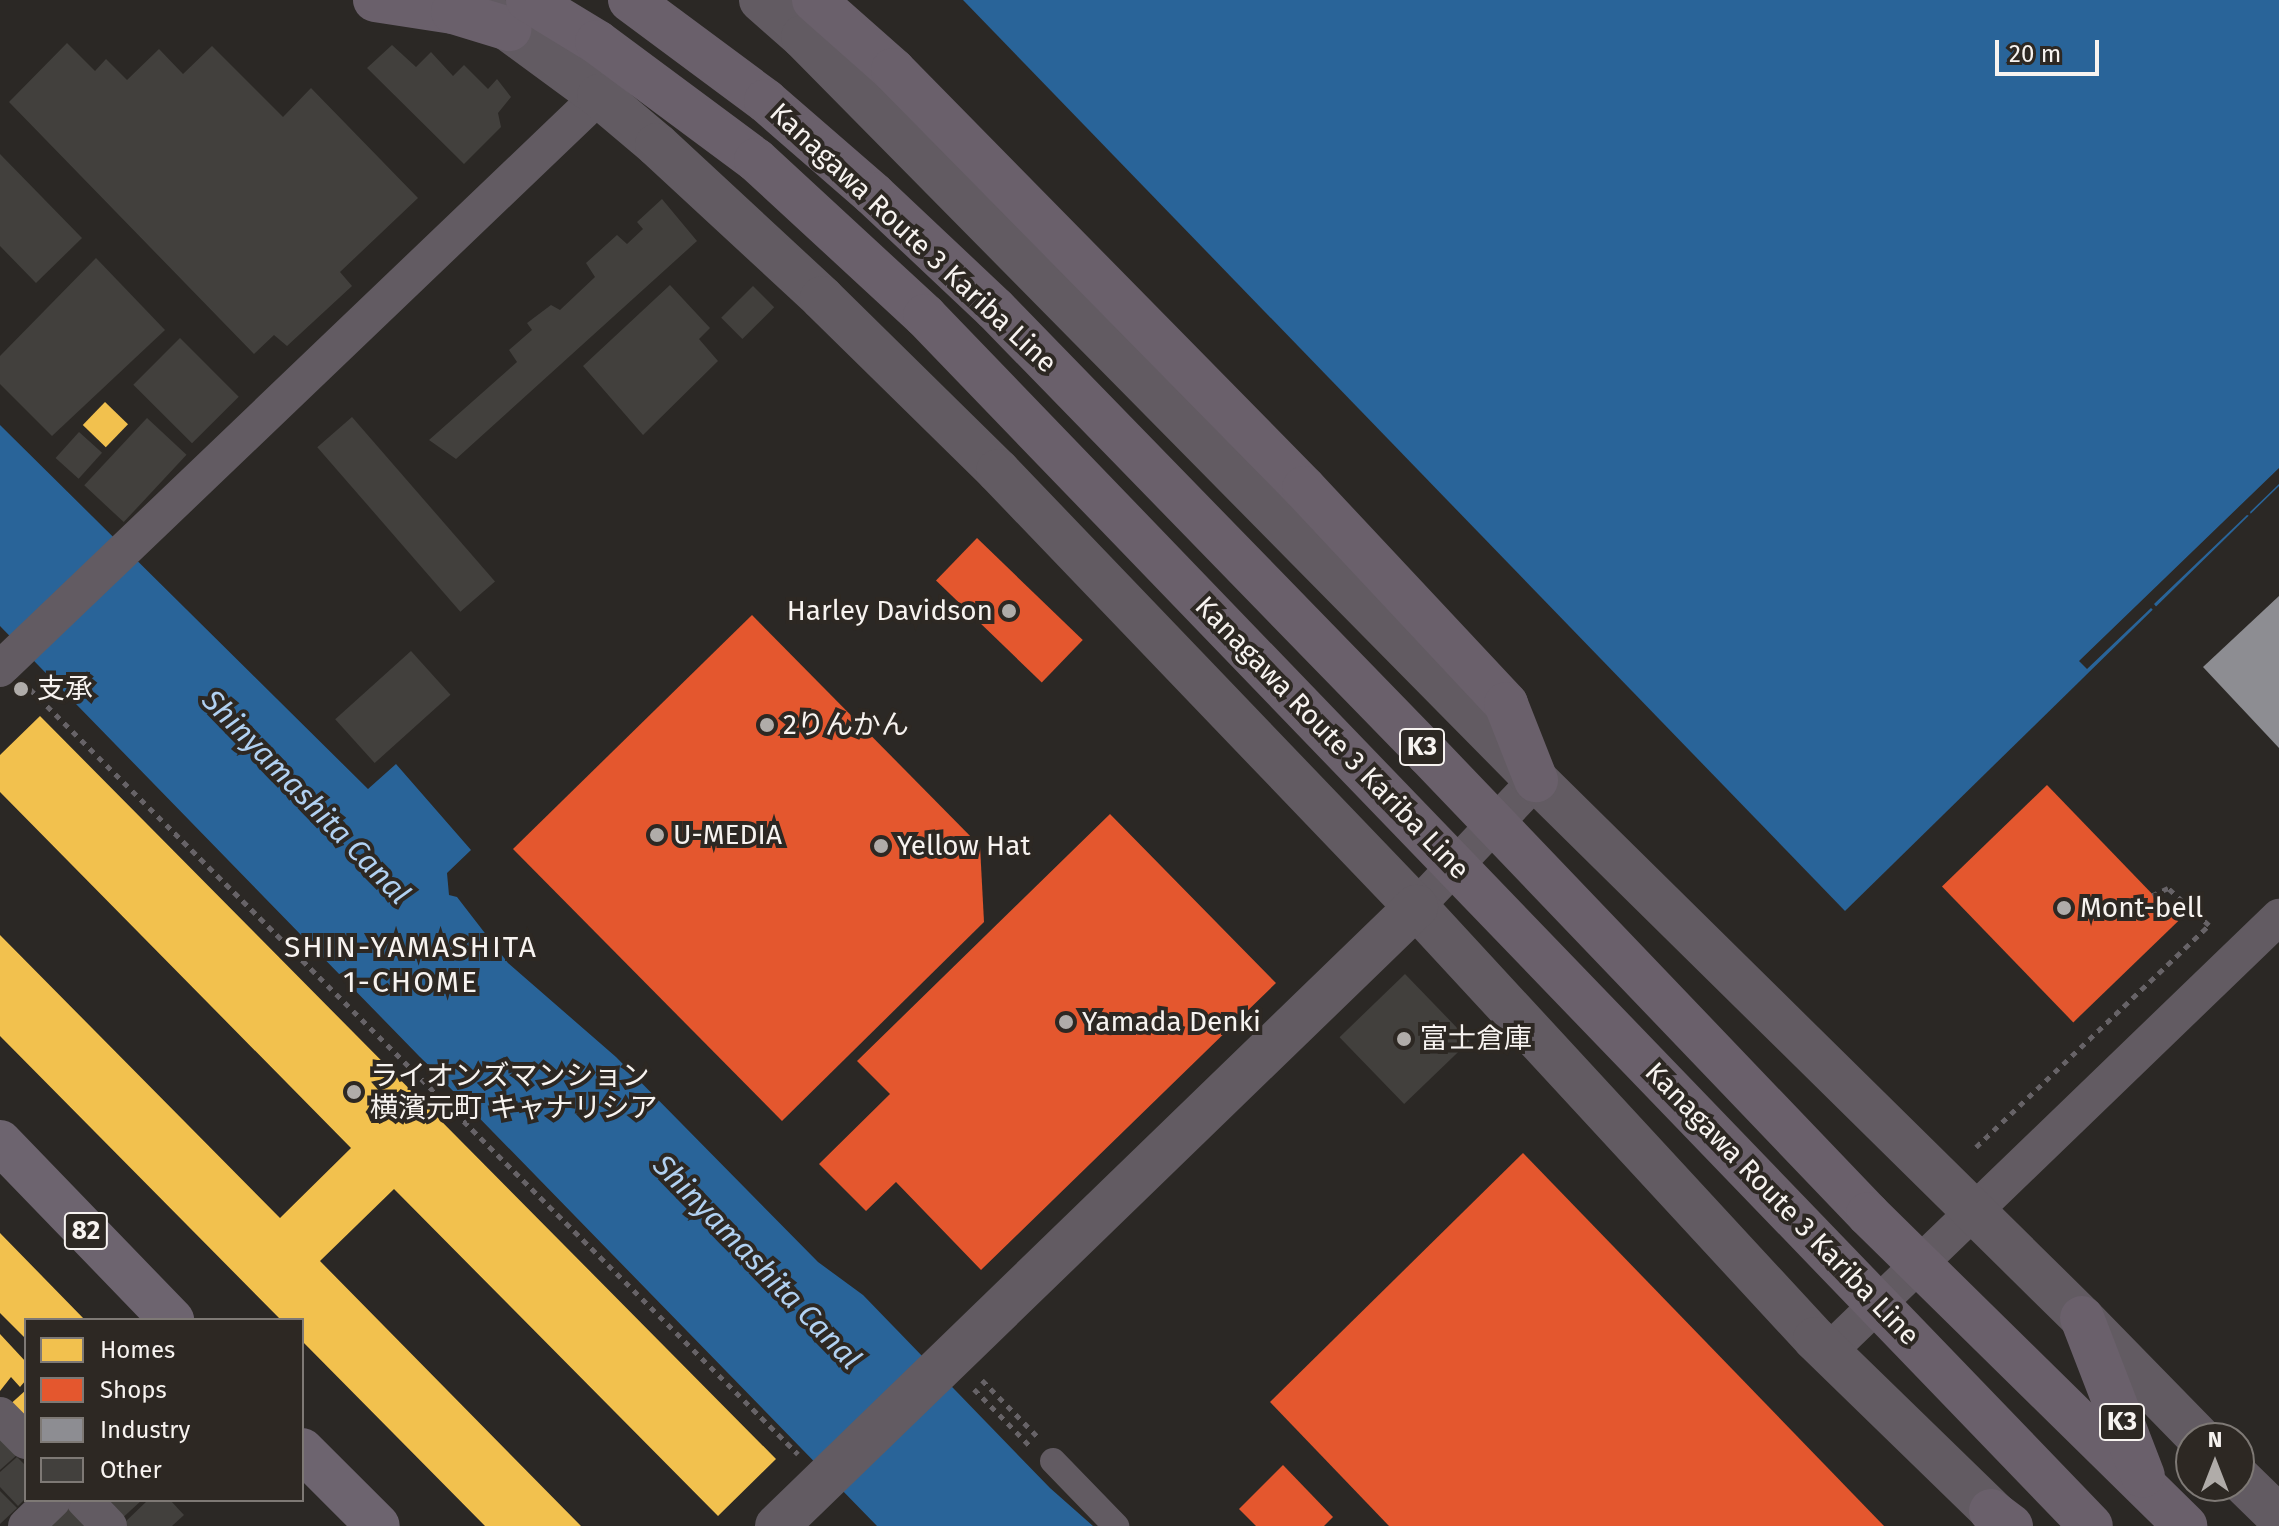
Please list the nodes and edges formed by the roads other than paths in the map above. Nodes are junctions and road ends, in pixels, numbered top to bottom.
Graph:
1 (375, 0) edge
2 (469, 0) edge
3 (630, 0) edge
4 (761, 0) edge
5 (814, 0) edge
6 (519, 14) edge
7 (599, 96) junction
8 (3, 665) edge
9 (1536, 780) junction
10 (1416, 907) junction
11 (2279, 917) edge
12 (0, 1142) edge
13 (1973, 1211) junction
14 (170, 1318) edge
15 (2082, 1318) junction
16 (1828, 1352) junction
17 (1966, 1395) junction
18 (0, 1415) edge
19 (2183, 1422) edge
20 (24, 1439) edge
21 (304, 1452) edge
22 (1050, 1454) road end
23 (2255, 1494) edge
24 (51, 1502) edge
25 (86, 1502) edge
26 (2279, 1517) edge
27 (2003, 1521) edge
28 (26, 1526) edge
29 (109, 1526) edge
30 (378, 1526) edge
31 (777, 1526) edge
32 (1116, 1526) edge
33 (2061, 1526) edge
34 (2091, 1526) edge
35 (2161, 1526) edge
36 (2185, 1526) edge

1 - 6 highway, Kanagawa Route 3 Kariba Line
2 - 6 street
3 - 36 highway, Kanagawa Route 3 Kariba Line / K3
4 - 9 street
5 - 9 highway
6 - 7 street
6 - 17 highway, Kanagawa Route 3 Kariba Line / K3
7 - 8 street
7 - 10 street
9 - 10 street
9 - 13 street
10 - 16 street
10 - 31 street
11 - 13 street
12 - 14 main road, 82
13 - 15 street
13 - 16 street
15 - 19 street
15 - 35 highway, K3
16 - 27 street
17 - 33 highway, K3
17 - 34 highway, Kanagawa Route 3 Kariba Line / K3
18 - 20 street
21 - 30 main road
22 - 32 street
23 - 26 street
24 - 28 street
25 - 29 street

